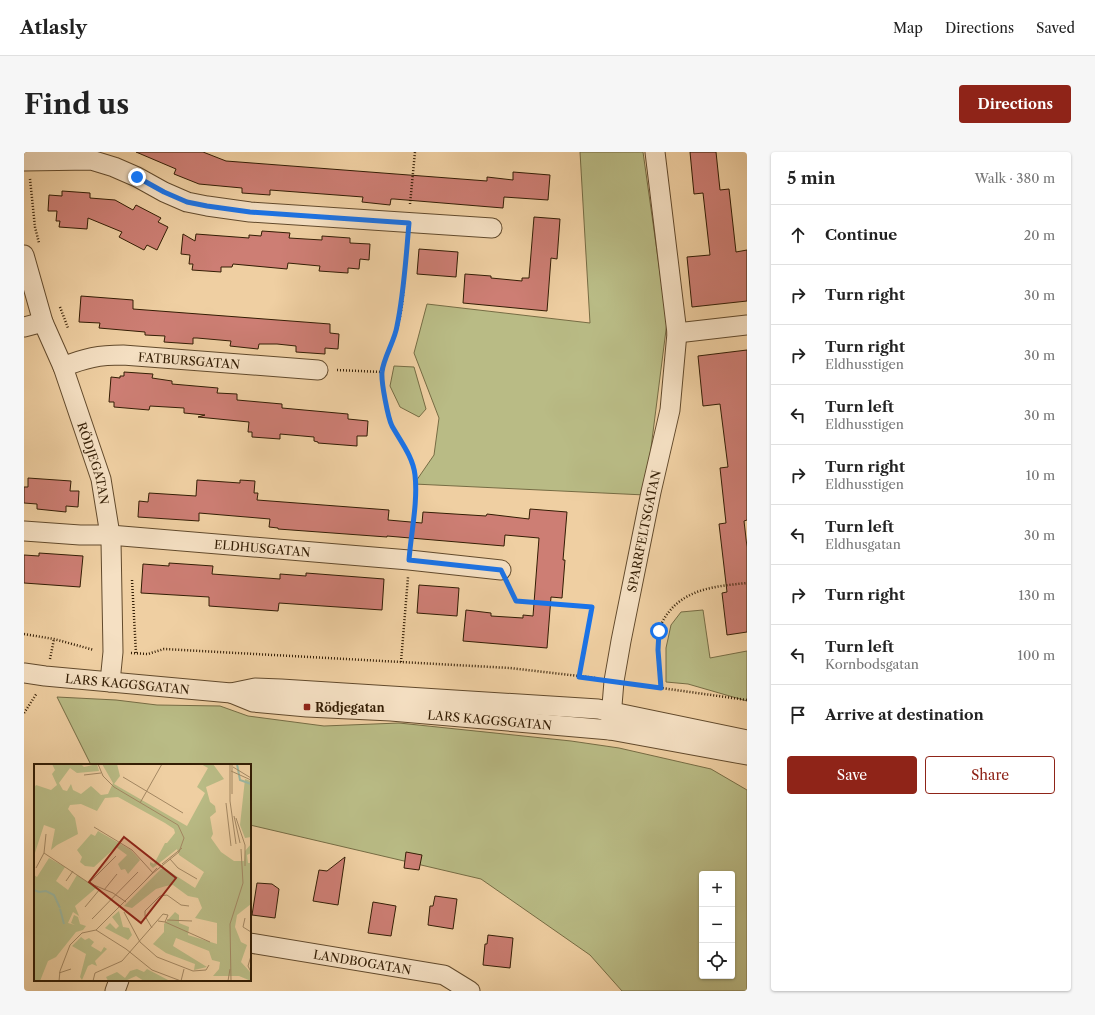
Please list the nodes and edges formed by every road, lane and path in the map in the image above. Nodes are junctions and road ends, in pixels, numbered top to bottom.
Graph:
1 (415, 152) edge
2 (655, 152) edge
3 (24, 161) edge
4 (409, 223) junction
5 (492, 228) dead end
6 (24, 255) edge
7 (43, 322) junction
8 (747, 325) edge
9 (24, 327) edge
10 (676, 333) junction
11 (63, 367) junction
12 (318, 370) joint
13 (382, 372) junction
14 (24, 531) edge
15 (110, 535) junction
16 (409, 560) junction
17 (501, 570) joint
18 (747, 583) edge
19 (24, 634) edge
20 (113, 652) junction
21 (401, 662) junction
22 (24, 673) edge
23 (579, 677) junction
24 (614, 681) junction
25 (110, 682) junction
26 (661, 688) junction
27 (231, 693) junction
28 (747, 700) edge
29 (611, 711) junction
30 (610, 730) junction
31 (747, 740) edge
32 (747, 755) edge
33 (251, 943) edge
34 (119, 981) edge
35 (115, 991) edge
36 (470, 991) edge

1 - 4 path
2 - 10 street, SPARRFELTSGATAN
3 - 4 street
4 - 5 street
4 - 13 path
6 - 7 street, RÖDJEGATAN
7 - 9 street
7 - 11 street, RÖDJEGATAN
8 - 10 street
10 - 24 street, SPARRFELTSGATAN
11 - 12 street, FATBURSGATAN
11 - 15 street, RÖDJEGATAN
12 - 13 path
13 - 16 path
14 - 15 street, ELDHUSGATAN
15 - 16 street, ELDHUSGATAN
15 - 20 street, RÖDJEGATAN
16 - 17 street, ELDHUSGATAN
16 - 21 path
17 - 23 path
18 - 26 path
19 - 20 path
20 - 21 path
20 - 25 street, RÖDJEGATAN
21 - 23 path
22 - 25 street, LARS KAGGSGATAN
23 - 24 path
24 - 26 path
24 - 29 street, SPARRFELTSGATAN
25 - 27 street, LARS KAGGSGATAN
26 - 28 path
27 - 29 street, LARS KAGGSGATAN
27 - 30 street, LARS KAGGSGATAN
29 - 30 street, SPARRFELTSGATAN
29 - 31 street, LARS KAGGSGATAN
30 - 32 street, LARS KAGGSGATAN
33 - 36 street, LANDBOGATAN
34 - 35 street

